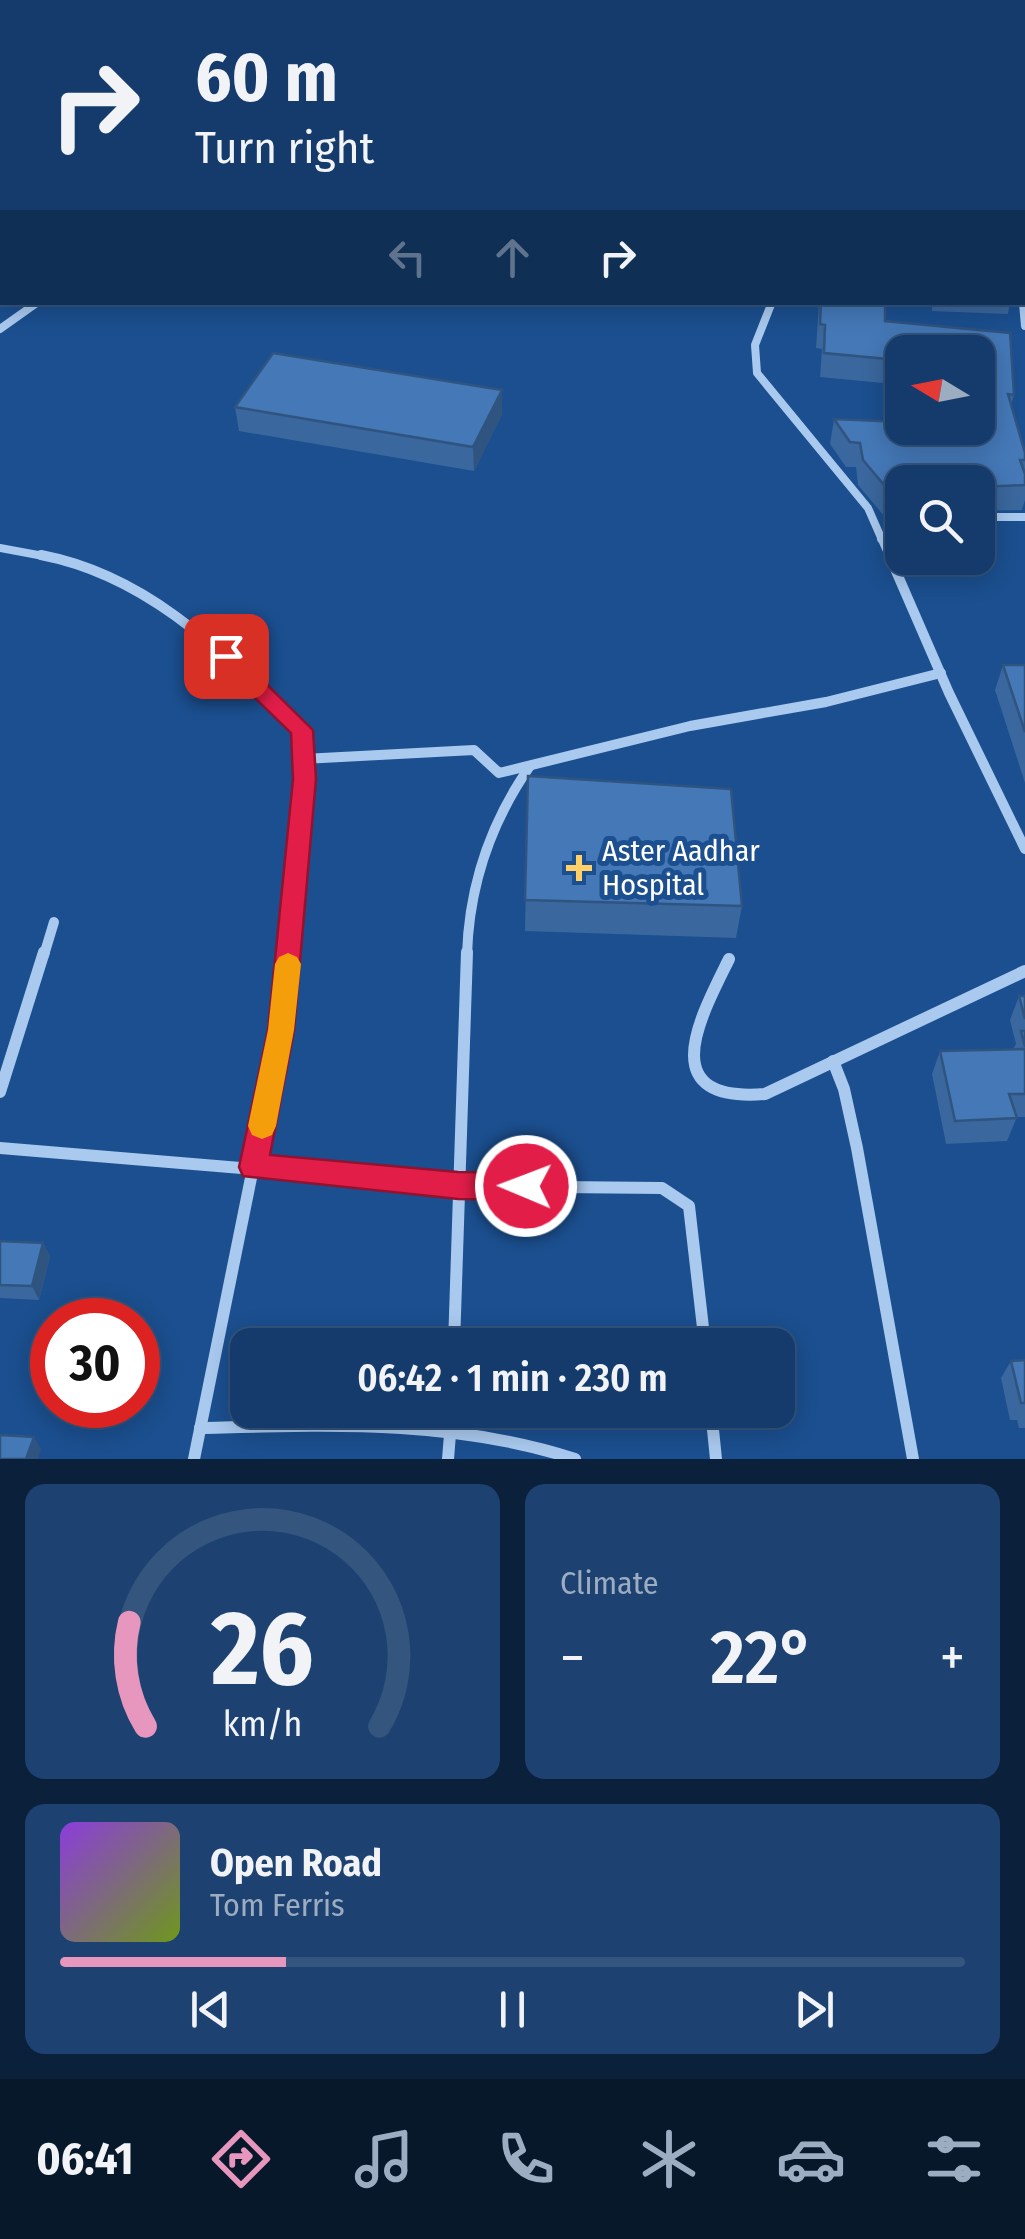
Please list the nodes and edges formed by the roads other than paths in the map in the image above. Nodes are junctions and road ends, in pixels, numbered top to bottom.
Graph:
1 (34, 305) edge
2 (771, 305) edge
3 (0, 328) edge
4 (995, 517) edge
5 (1025, 517) edge
6 (885, 538) edge
7 (881, 539) junction
8 (0, 548) edge
9 (941, 673) junction
10 (303, 759) junction
11 (531, 765) junction
12 (1025, 850) edge
13 (54, 922) dead end
14 (729, 959) dead end
15 (1025, 971) edge
16 (834, 1061) junction
17 (0, 1092) edge
18 (0, 1148) edge
19 (254, 1167) junction
20 (458, 1186) junction
21 (454, 1328) edge
22 (702, 1328) edge
23 (200, 1428) junction
24 (713, 1428) edge
25 (452, 1430) junction
26 (194, 1459) edge
27 (448, 1459) edge
28 (576, 1459) edge
29 (716, 1459) edge
30 (913, 1459) edge

1 - 3 street
2 - 7 street
4 - 5 street
6 - 7 street
7 - 9 street
8 - 10 street
9 - 11 street
9 - 12 street
10 - 11 street
10 - 19 street
11 - 20 street
13 - 17 street
14 - 16 street
15 - 16 street
16 - 30 street
18 - 19 street
19 - 20 street
19 - 23 street
20 - 21 street
20 - 22 street
23 - 25 street
23 - 26 street
24 - 29 street
25 - 27 street
25 - 28 street

